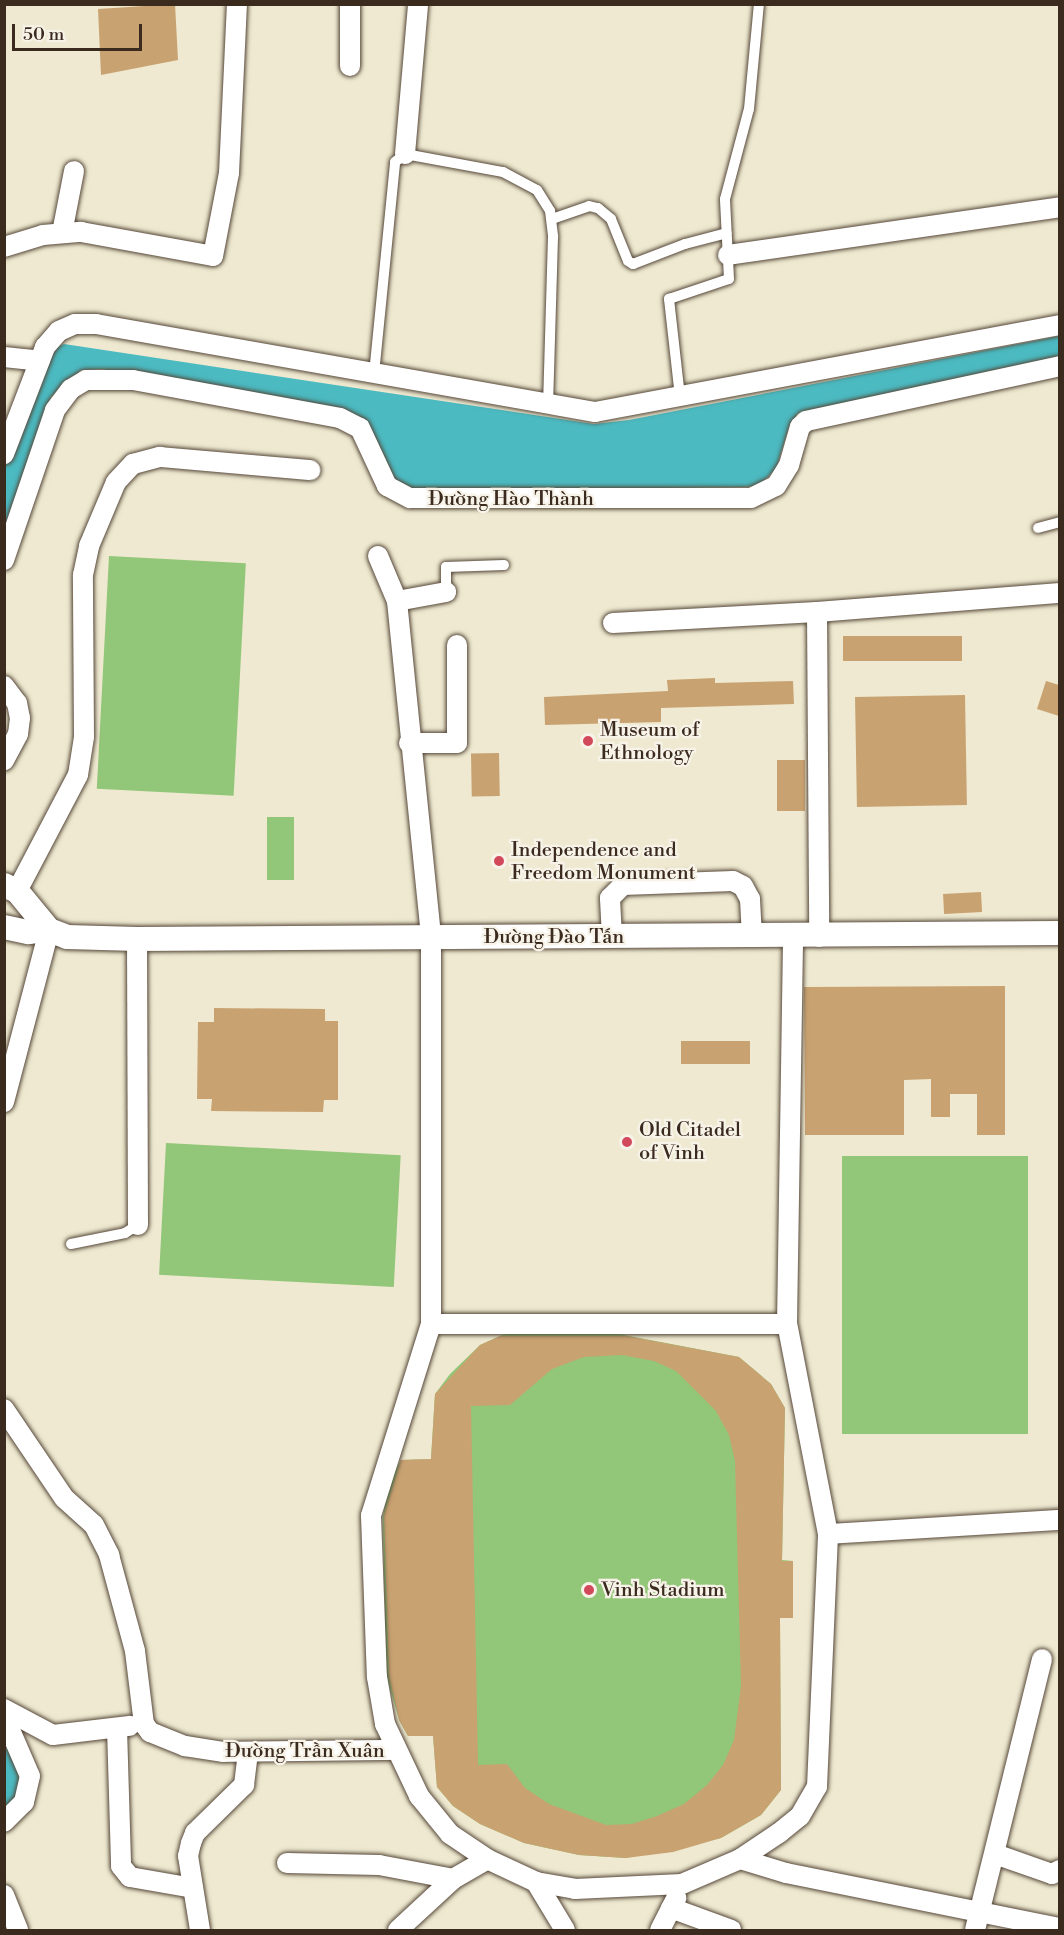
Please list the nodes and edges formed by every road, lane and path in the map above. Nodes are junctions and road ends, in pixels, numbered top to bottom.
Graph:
1 (237, 4) edge
2 (350, 4) edge
3 (418, 4) edge
4 (759, 4) edge
5 (350, 66) dead end
6 (405, 154) junction
7 (74, 171) dead end
8 (1059, 207) edge
9 (552, 219) junction
10 (62, 233) junction
11 (727, 233) junction
12 (4, 248) edge
13 (728, 255) junction
14 (1059, 325) edge
15 (4, 357) edge
16 (40, 361) junction
17 (1059, 366) edge
18 (374, 374) junction
19 (680, 397) junction
20 (548, 405) junction
21 (4, 454) edge
22 (310, 470) dead end
23 (1059, 522) edge
24 (1038, 528) dead end
25 (378, 556) dead end
26 (4, 560) edge
27 (504, 565) dead end
28 (446, 592) joint
29 (1059, 593) edge
30 (397, 601) junction
31 (817, 612) junction
32 (613, 623) dead end
33 (457, 645) dead end
34 (4, 686) edge
35 (409, 743) junction
36 (4, 760) edge
37 (11, 888) edge
38 (4, 927) edge
39 (49, 930) junction
40 (1059, 933) edge
41 (431, 937) junction
42 (612, 937) junction
43 (752, 937) junction
44 (793, 937) junction
45 (819, 937) junction
46 (136, 939) junction
47 (4, 1102) edge
48 (138, 1225) joint
49 (71, 1245) dead end
50 (430, 1324) junction
51 (787, 1324) junction
52 (4, 1410) edge
53 (1059, 1520) edge
54 (828, 1534) junction
55 (1042, 1659) dead end
56 (4, 1709) edge
57 (4, 1716) edge
58 (144, 1724) junction
59 (117, 1728) junction
60 (395, 1750) junction
61 (248, 1754) junction
62 (4, 1822) edge
63 (995, 1854) junction
64 (487, 1858) junction
65 (740, 1859) junction
66 (287, 1863) dead end
67 (1057, 1873) edge
68 (453, 1879) junction
69 (536, 1882) junction
70 (682, 1884) junction
71 (193, 1888) junction
72 (4, 1895) edge
73 (671, 1908) junction
74 (978, 1921) edge
75 (1059, 1928) edge
76 (18, 1930) edge
77 (200, 1930) edge
78 (398, 1930) edge
79 (565, 1930) edge
80 (660, 1930) edge
81 (731, 1930) edge

1 - 10 street
2 - 5 street
3 - 6 street
4 - 11 lane
6 - 9 lane
6 - 18 lane
7 - 10 street
8 - 13 street
9 - 11 lane
9 - 20 lane
10 - 12 street
11 - 13 lane
13 - 19 lane
14 - 19 street
15 - 16 street
16 - 18 street
16 - 21 street
17 - 26 street, Đường Hào Thành
18 - 20 street
19 - 20 street
22 - 37 street
23 - 24 lane
25 - 30 street
27 - 28 lane
28 - 30 street
29 - 31 street
30 - 35 street
31 - 32 street
31 - 45 street
33 - 35 street
34 - 36 street
35 - 41 street
37 - 39 street
38 - 39 street, Đường Đào Tấn
39 - 46 street, Đường Đào Tấn
39 - 47 street
40 - 45 street, Đường Đào Tấn
41 - 42 street, Đường Đào Tấn
41 - 46 street, Đường Đào Tấn
41 - 50 street
42 - 43 street, Đường Đào Tấn
42 - 43 street
43 - 44 street, Đường Đào Tấn
44 - 45 street, Đường Đào Tấn
44 - 51 street
46 - 48 street
48 - 49 lane
50 - 51 street
50 - 60 street
51 - 54 street
52 - 58 street
53 - 54 street
54 - 65 street
55 - 63 street
56 - 59 street
57 - 62 street
58 - 59 street
58 - 61 street, Đường Trần Xuân
59 - 71 street
60 - 61 street, Đường Trần Xuân
60 - 64 street
61 - 71 street
63 - 67 street
63 - 74 street
64 - 68 street
64 - 69 street
65 - 70 street
65 - 74 street
66 - 68 street
68 - 78 street
69 - 70 street
69 - 79 street
70 - 73 street
71 - 77 street
72 - 76 street
73 - 80 street
73 - 81 street
74 - 75 street

